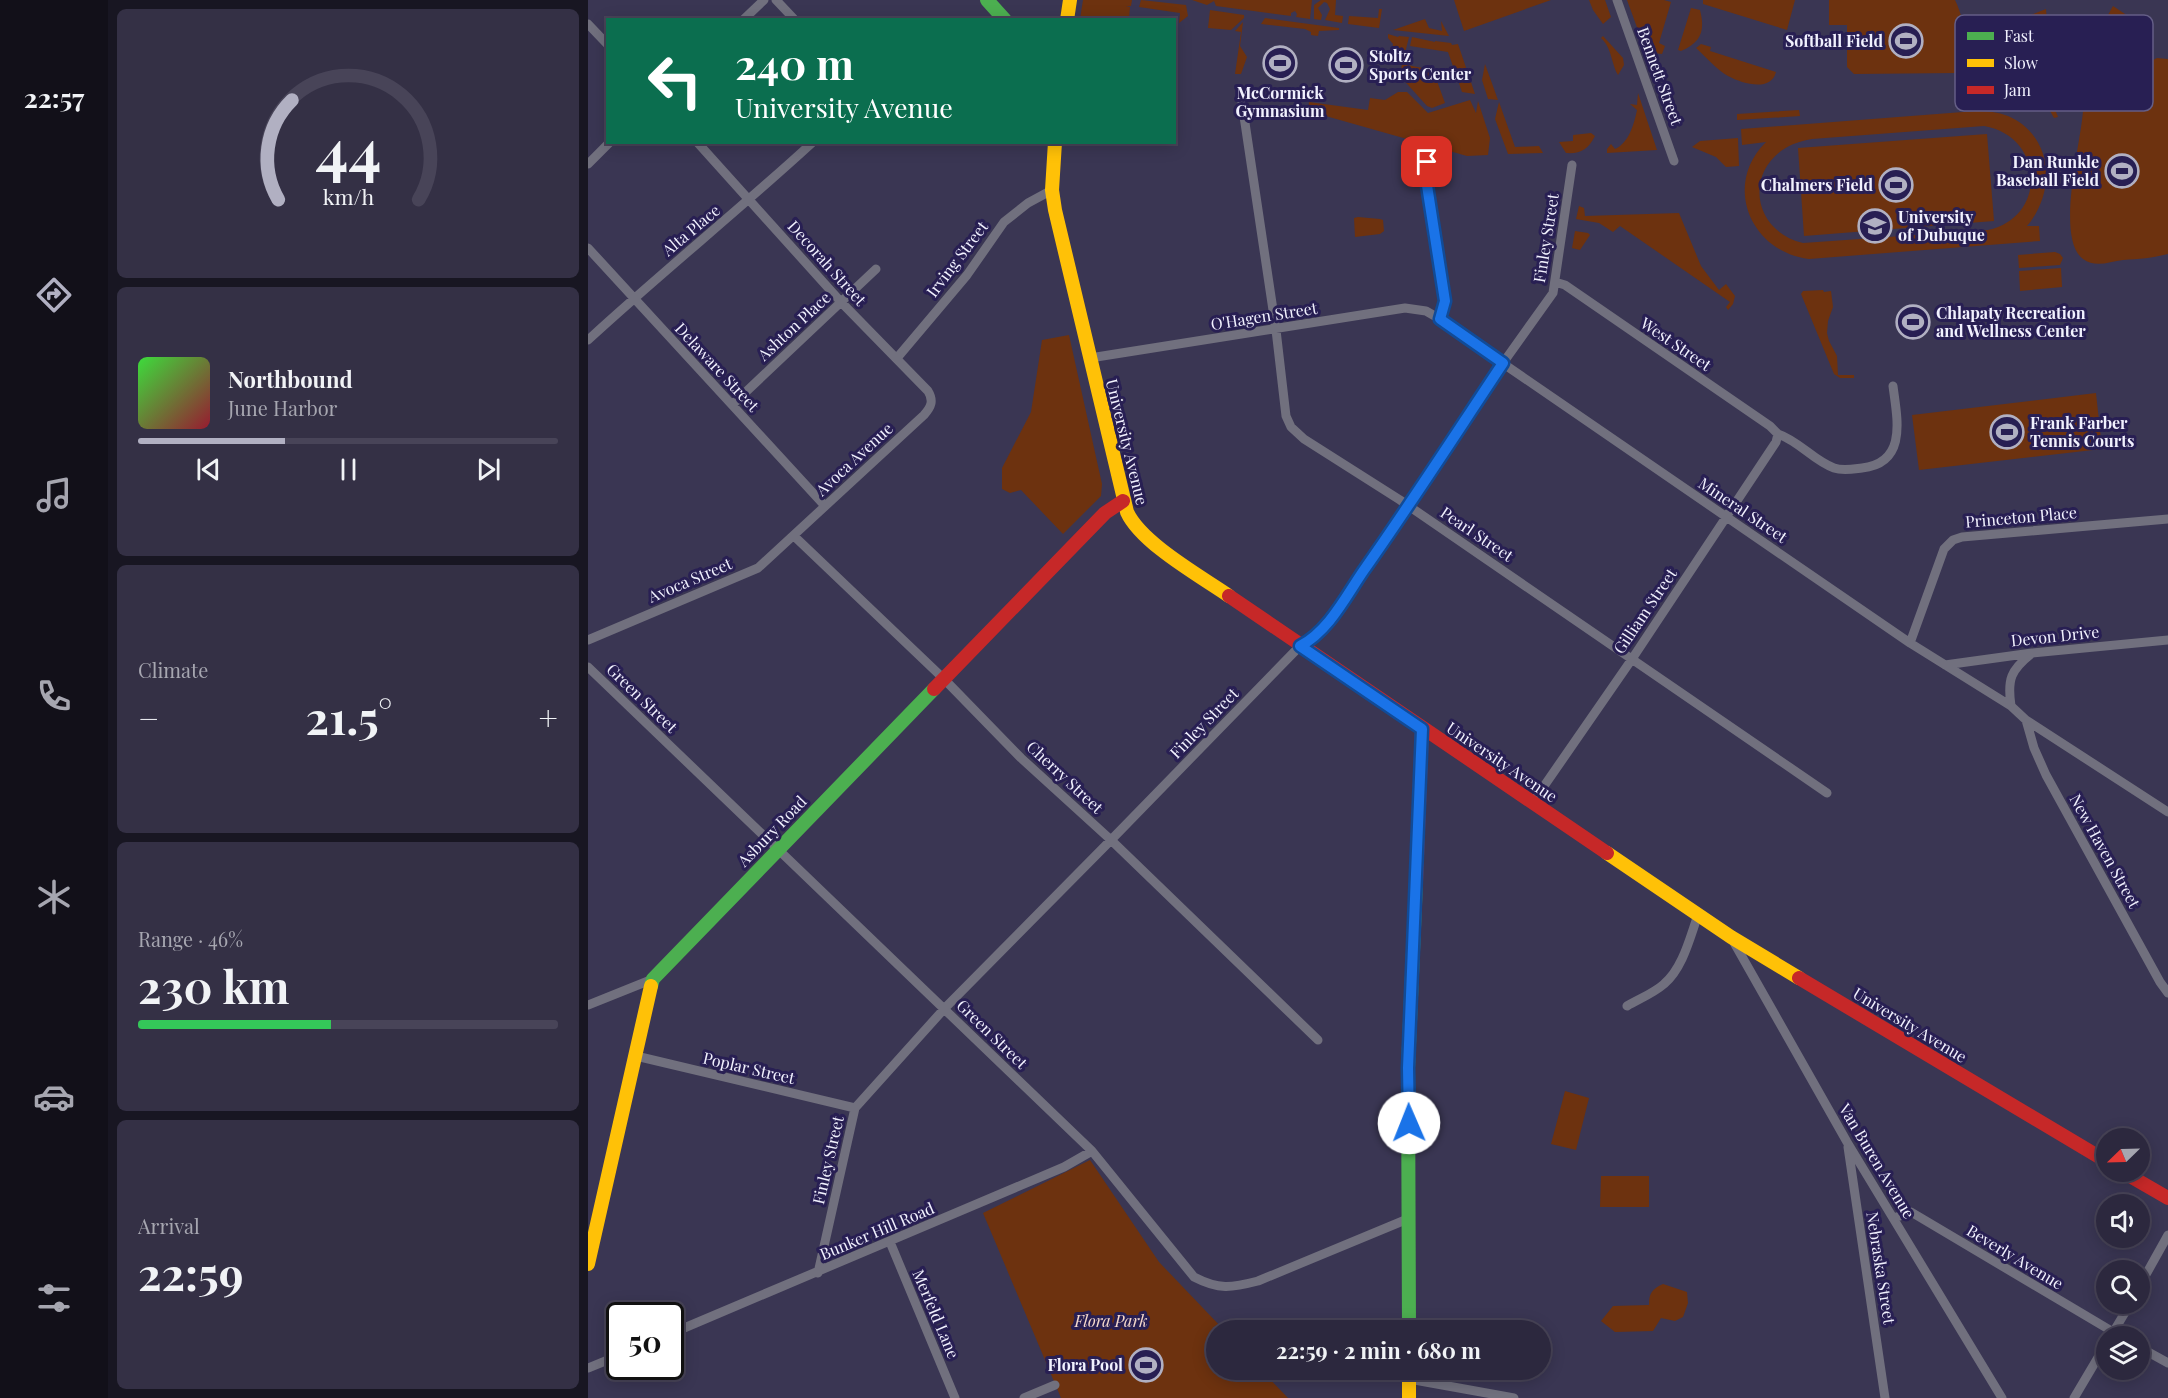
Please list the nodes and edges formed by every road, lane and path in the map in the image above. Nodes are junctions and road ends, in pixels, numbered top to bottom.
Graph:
1 (764, 0) edge
2 (776, 0) edge
3 (987, 0) edge
4 (1070, 0) edge
5 (1617, 0) edge
6 (745, 18) edge
7 (793, 18) edge
8 (1003, 18) edge
9 (1067, 18) edge
10 (588, 24) edge
11 (606, 43) edge
12 (1242, 103) dead end
13 (608, 144) edge
14 (699, 144) edge
15 (811, 144) edge
16 (1055, 144) edge
17 (1428, 158) dead end
18 (1674, 161) dead end
19 (588, 164) edge
20 (1572, 165) dead end
21 (1052, 190) junction
22 (750, 201) junction
23 (588, 248) edge
24 (876, 269) dead end
25 (1555, 282) junction
26 (634, 298) junction
27 (841, 302) junction
28 (1440, 319) junction
29 (1276, 330) junction
30 (588, 340) edge
31 (897, 358) junction
32 (1090, 358) junction
33 (1503, 363) junction
34 (1893, 386) dead end
35 (932, 403) joint
36 (732, 405) junction
37 (1778, 434) junction
38 (1123, 501) junction
39 (825, 506) junction
40 (1409, 506) junction
41 (1726, 517) junction
42 (2168, 519) edge
43 (794, 536) junction
44 (588, 640) edge
45 (2168, 640) edge
46 (1911, 643) junction
47 (1300, 646) junction
48 (2032, 653) junction
49 (1632, 658) junction
50 (1945, 665) junction
51 (588, 667) edge
52 (945, 680) junction
53 (2011, 705) junction
54 (2026, 720) junction
55 (1422, 729) junction
56 (1827, 793) dead end
57 (1533, 802) junction
58 (2168, 812) edge
59 (1112, 840) junction
60 (777, 849) junction
61 (1698, 915) junction
62 (1731, 937) junction
63 (653, 979) junction
64 (2168, 993) edge
65 (588, 1005) edge
66 (1627, 1006) dead end
67 (944, 1009) junction
68 (1318, 1040) dead end
69 (636, 1056) junction
70 (855, 1108) junction
71 (1847, 1142) junction
72 (1092, 1151) junction
73 (2096, 1155) edge
74 (2140, 1182) edge
75 (2168, 1198) edge
76 (1410, 1218) junction
77 (1894, 1218) junction
78 (2168, 1235) edge
79 (890, 1242) junction
80 (588, 1259) edge
81 (2150, 1267) edge
82 (818, 1273) junction
83 (1409, 1320) edge
84 (2100, 1326) edge
85 (684, 1328) edge
86 (2150, 1353) edge
87 (606, 1361) edge
88 (2096, 1361) edge
89 (2168, 1363) edge
90 (588, 1368) edge
91 (1409, 1380) edge
92 (1435, 1380) edge
93 (1055, 1385) dead end
94 (955, 1398) edge
95 (1024, 1398) edge
96 (1409, 1398) edge
97 (1514, 1398) edge
98 (1885, 1398) edge
99 (2002, 1398) edge
100 (2074, 1398) edge

1 - 6 street
2 - 7 street
3 - 8 main road
4 - 9 main road
5 - 18 street, Bennett Street
10 - 11 street
12 - 29 street, Pearl Street
13 - 19 street
14 - 22 street, Decorah Street
15 - 22 street, Alta Place
16 - 21 main road, University Avenue
17 - 28 street
20 - 25 street, Finley Street
21 - 31 street, Irving Street
21 - 32 main road, University Avenue
22 - 26 street, Alta Place
22 - 27 street, Decorah Street
23 - 26 street, Delaware Street
24 - 27 street, Ashton Place
25 - 33 street, Finley Street
25 - 37 street, West Street
26 - 30 street, Alta Place
26 - 36 street, Delaware Street
27 - 31 street, Decorah Street
27 - 36 street, Ashton Place
28 - 29 street, O'Hagen Street
28 - 33 street, Mineral Street
29 - 32 street, O'Hagen Street
29 - 40 street, Pearl Street
31 - 35 street, Decorah Street
32 - 38 main road, University Avenue
33 - 40 street, Finley Street
33 - 41 street, Mineral Street
34 - 37 street, West Street
35 - 39 street, Avoca Avenue
36 - 39 street, Delaware Street
37 - 41 street, Gilliam Street
38 - 47 main road, University Avenue
38 - 52 main road, Asbury Road
39 - 43 street, Avoca Avenue
40 - 47 street, Finley Street
40 - 49 street, Pearl Street
41 - 46 street, Mineral Street
41 - 49 street, Gilliam Street
42 - 46 street, Princeton Place
43 - 44 street, Avoca Street
43 - 52 street, Cherry Street
45 - 48 street, Devon Drive
46 - 50 street, Mineral Street
47 - 55 main road, University Avenue
47 - 59 street, Finley Street
48 - 50 street, Devon Drive
48 - 53 street
49 - 56 street, Pearl Street
49 - 57 street, Gilliam Street
50 - 53 street, Mineral Street
51 - 60 street, Green Street
52 - 59 street, Cherry Street
52 - 60 main road, Asbury Road
53 - 54 street, Mineral Street
54 - 58 street, Mineral Street
54 - 64 street, New Haven Street
55 - 57 main road, University Avenue
55 - 76 main road
57 - 61 main road, University Avenue
59 - 67 street, Finley Street
59 - 68 street, Cherry Street
60 - 63 main road, Asbury Road
60 - 67 street, Green Street
61 - 62 main road, University Avenue
61 - 66 street
62 - 71 street, Van Buren Avenue
62 - 73 main road, University Avenue
63 - 65 street
63 - 69 main road
67 - 70 street, Finley Street
67 - 72 street, Green Street
69 - 70 street, Poplar Street
69 - 80 main road
70 - 82 street, Finley Street
71 - 77 street, Van Buren Avenue
71 - 98 street, Nebraska Street
72 - 76 street, Green Street
72 - 79 street, Bunker Hill Road
74 - 75 main road
76 - 83 main road
77 - 84 street, Beverly Avenue
77 - 99 street, Van Buren Avenue
78 - 81 street
79 - 82 street, Bunker Hill Road
79 - 94 street, Merfeld Lane
82 - 85 street, Bunker Hill Road
86 - 89 street
87 - 90 street
88 - 100 street
91 - 96 main road
92 - 97 street
93 - 95 street

